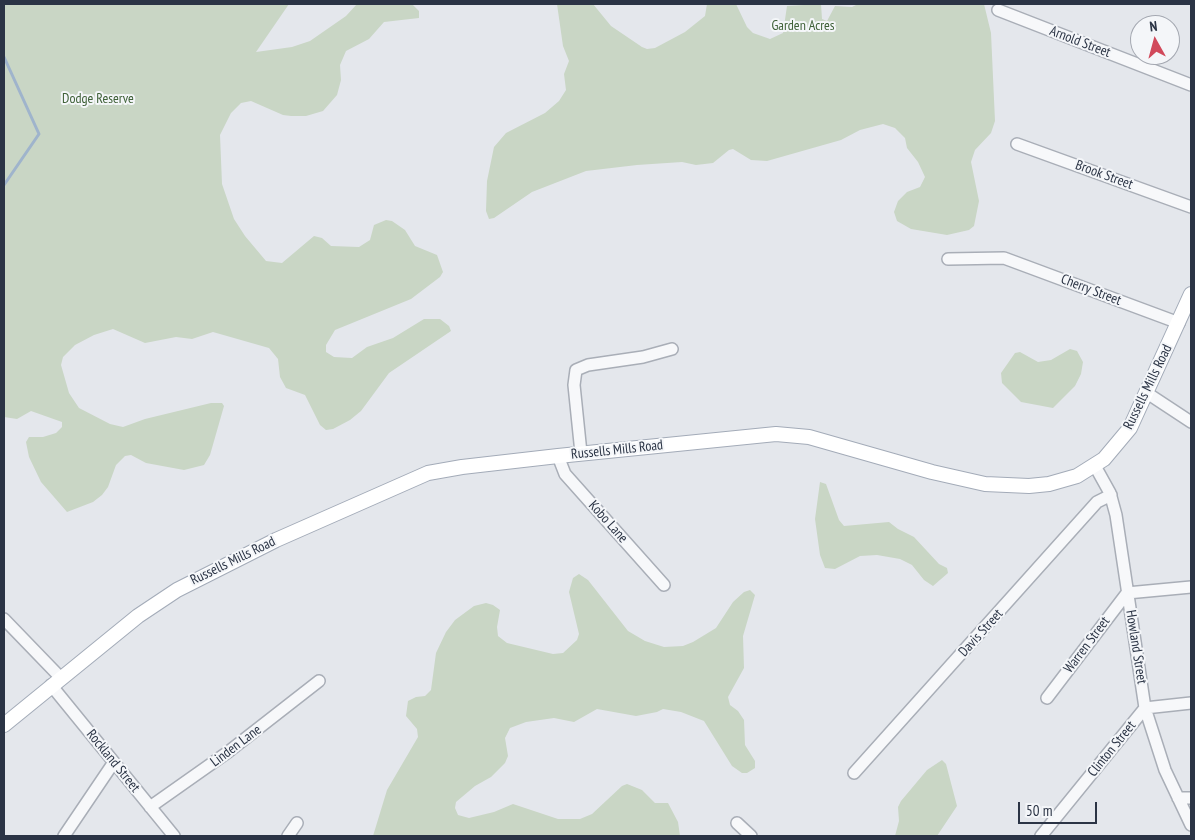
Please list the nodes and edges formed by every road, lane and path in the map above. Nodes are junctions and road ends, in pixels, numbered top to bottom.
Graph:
1 (998, 10) dead end
2 (1191, 85) edge
3 (1017, 144) dead end
4 (1191, 207) edge
5 (948, 259) dead end
6 (1190, 300) edge
7 (1178, 323) junction
8 (672, 350) dead end
9 (1148, 393) junction
10 (1191, 422) edge
11 (581, 454) junction
12 (558, 456) junction
13 (1095, 466) junction
14 (1111, 495) junction
15 (664, 585) dead end
16 (1191, 587) edge
17 (1128, 593) junction
18 (4, 619) edge
19 (56, 681) junction
20 (319, 681) dead end
21 (1047, 698) dead end
22 (1191, 703) edge
23 (1145, 708) junction
24 (4, 725) edge
25 (114, 762) junction
26 (854, 773) dead end
27 (1178, 798) junction
28 (1191, 798) edge
29 (150, 807) junction
30 (297, 823) dead end
31 (737, 823) dead end
32 (1191, 825) edge
33 (64, 836) edge
34 (174, 836) edge
35 (288, 836) edge
36 (751, 836) edge
37 (1040, 836) edge

1 - 2 street, Arnold Street
3 - 4 street, Brook Street
5 - 7 street, Cherry Street
6 - 7 main road, Russells Mills Road
7 - 9 main road, Russells Mills Road
8 - 11 street
9 - 10 street
9 - 13 main road, Russells Mills Road
11 - 12 main road, Russells Mills Road
11 - 13 main road, Russells Mills Road
12 - 15 street, Kobo Lane
12 - 19 main road, Russells Mills Road
13 - 14 street, Howland Street
14 - 17 street, Howland Street
14 - 26 street, Davis Street
16 - 17 street
17 - 21 street, Warren Street
17 - 23 street, Howland Street
18 - 19 street, Rockland Street
19 - 24 main road, Russells Mills Road
19 - 25 street, Rockland Street
20 - 29 street, Linden Lane
22 - 23 street
23 - 27 street, Howland Street
23 - 37 street, Clinton Street
25 - 29 street, Rockland Street
25 - 33 street
27 - 28 street
27 - 32 street, Howland Street
29 - 34 street, Rockland Street
30 - 35 street
31 - 36 street

